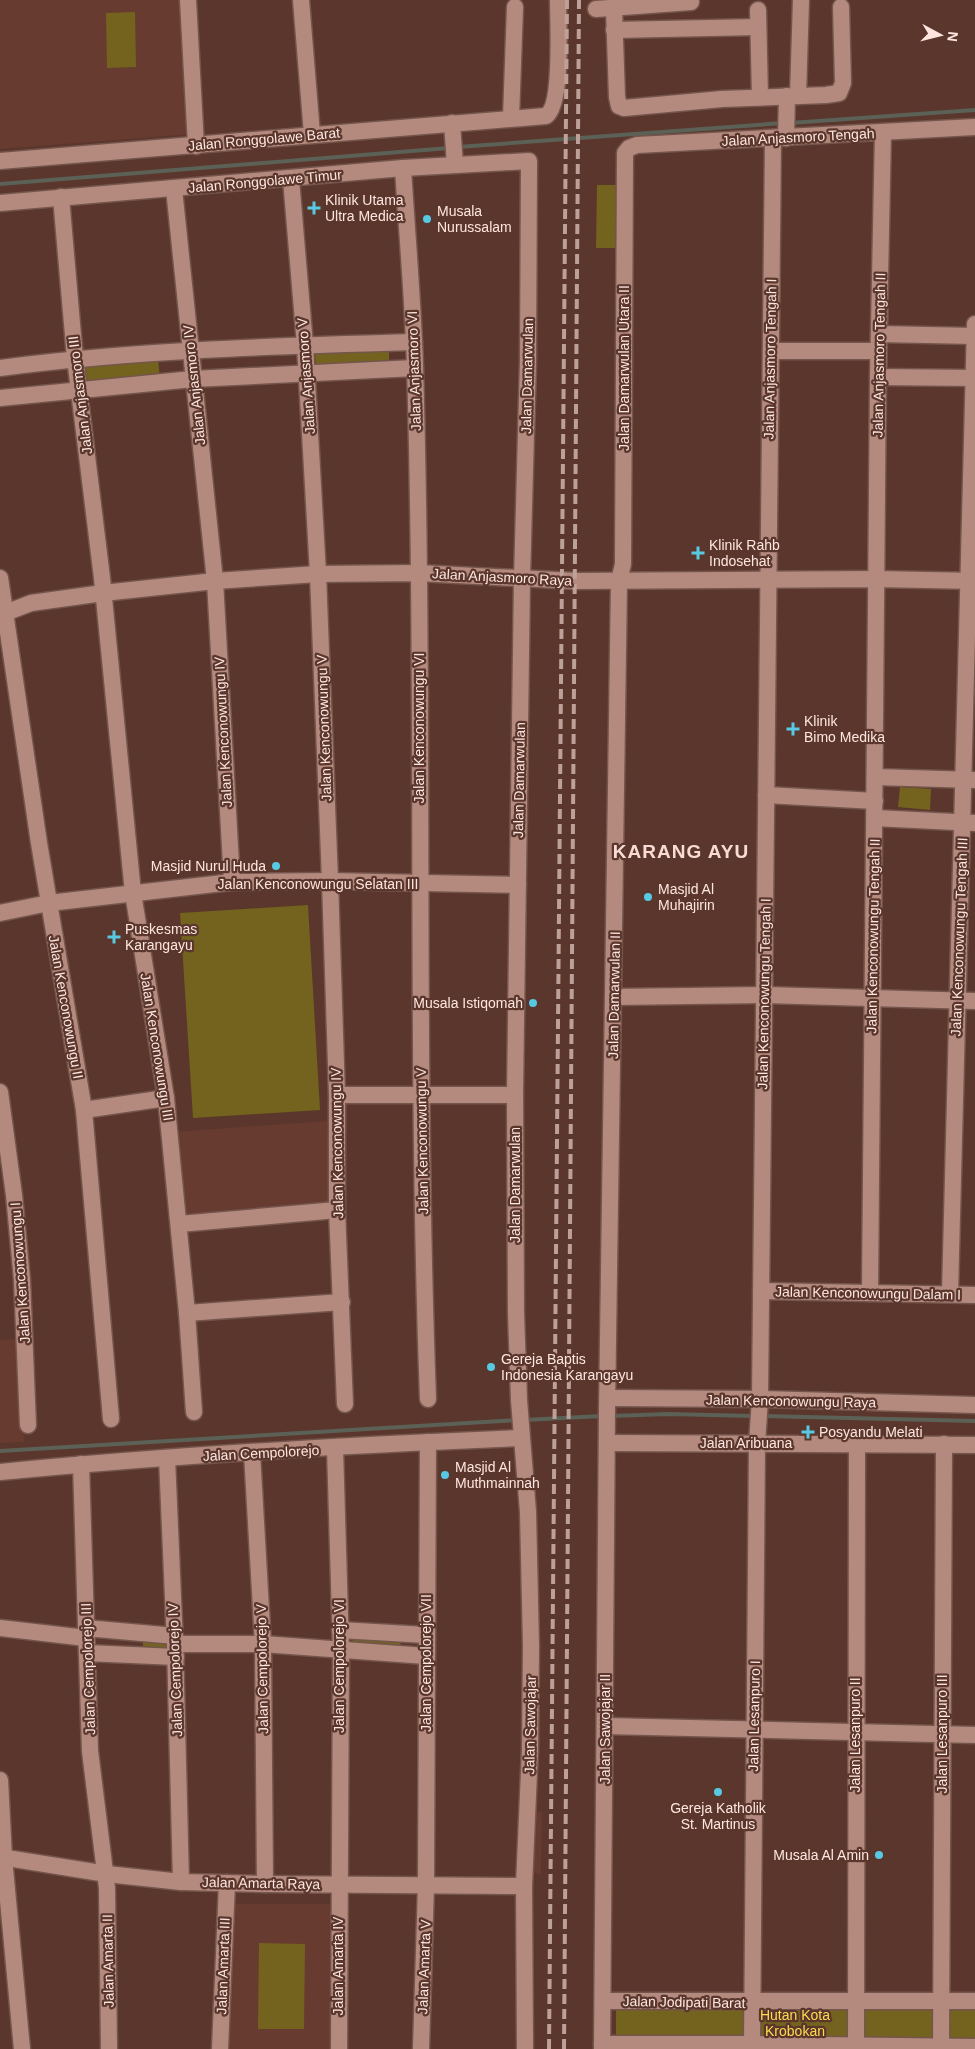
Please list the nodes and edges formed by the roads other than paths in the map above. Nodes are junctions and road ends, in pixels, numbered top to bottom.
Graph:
1 (188, 0) edge
2 (301, 0) edge
3 (558, 0) edge
4 (801, 0) edge
5 (691, 2) dead end
6 (515, 6) dead end
7 (841, 7) dead end
8 (596, 9) dead end
9 (614, 9) junction
10 (758, 10) dead end
11 (758, 27) junction
12 (614, 30) junction
13 (793, 96) junction
14 (760, 97) junction
15 (510, 118) junction
16 (452, 125) junction
17 (975, 128) edge
18 (883, 132) junction
19 (312, 134) junction
20 (779, 138) junction
21 (196, 146) junction
22 (625, 155) joint
23 (529, 160) joint
24 (0, 161) edge
25 (455, 161) junction
26 (403, 168) junction
27 (291, 179) junction
28 (174, 189) junction
29 (61, 197) junction
30 (0, 203) edge
31 (975, 324) edge
32 (879, 334) junction
33 (975, 336) edge
34 (414, 342) junction
35 (305, 345) junction
36 (190, 351) junction
37 (771, 351) junction
38 (878, 351) junction
39 (76, 358) junction
40 (0, 368) edge
41 (415, 368) junction
42 (306, 374) junction
43 (878, 377) junction
44 (975, 378) edge
45 (193, 379) junction
46 (80, 389) junction
47 (0, 398) edge
48 (418, 573) junction
49 (318, 574) junction
50 (0, 578) edge
51 (522, 578) junction
52 (877, 579) junction
53 (768, 580) junction
54 (972, 580) edge
55 (619, 581) junction
56 (215, 582) junction
57 (103, 593) junction
58 (2, 598) edge
59 (31, 603) junction
60 (3, 615) edge
61 (875, 777) junction
62 (969, 780) edge
63 (766, 795) junction
64 (874, 801) junction
65 (875, 818) junction
66 (968, 822) edge
67 (330, 881) junction
68 (232, 882) junction
69 (421, 883) junction
70 (518, 885) junction
71 (133, 893) junction
72 (49, 903) junction
73 (0, 913) edge
74 (765, 995) junction
75 (614, 996) junction
76 (872, 997) junction
77 (957, 1000) junction
78 (975, 1001) edge
79 (0, 1092) edge
80 (337, 1095) junction
81 (421, 1095) junction
82 (515, 1096) junction
83 (166, 1098) junction
84 (84, 1110) junction
85 (337, 1210) junction
86 (179, 1224) junction
87 (761, 1291) junction
88 (870, 1293) junction
89 (950, 1294) junction
90 (975, 1294) edge
91 (342, 1302) junction
92 (187, 1313) junction
93 (428, 1399) dead end
94 (519, 1400) joint
95 (760, 1403) junction
96 (345, 1404) dead end
97 (975, 1406) edge
98 (607, 1411) junction
99 (194, 1412) dead end
100 (111, 1419) dead end
101 (28, 1425) dead end
102 (521, 1435) junction
103 (758, 1435) junction
104 (428, 1442) junction
105 (607, 1443) junction
106 (857, 1444) junction
107 (944, 1444) junction
108 (975, 1445) edge
109 (335, 1448) junction
110 (252, 1453) junction
111 (167, 1458) junction
112 (81, 1464) junction
113 (0, 1472) edge
114 (0, 1628) edge
115 (340, 1630) junction
116 (370, 1632) junction
117 (426, 1635) junction
118 (86, 1640) junction
119 (263, 1644) junction
120 (175, 1646) junction
121 (341, 1650) junction
122 (370, 1652) junction
123 (426, 1656) junction
124 (605, 1726) junction
125 (754, 1731) junction
126 (855, 1731) junction
127 (942, 1734) junction
128 (975, 1734) edge
129 (0, 1780) edge
130 (2, 1858) edge
131 (107, 1874) junction
132 (181, 1882) junction
133 (227, 1883) junction
134 (265, 1884) junction
135 (338, 1884) junction
136 (426, 1885) junction
137 (524, 1886) junction
138 (603, 2001) junction
139 (975, 2001) edge
140 (752, 2002) junction
141 (855, 2002) junction
142 (940, 2002) junction
143 (752, 2046) edge
144 (602, 2047) edge
145 (975, 2047) edge
146 (856, 2048) edge
147 (941, 2048) edge
148 (22, 2049) edge
149 (109, 2049) edge
150 (220, 2049) edge
151 (338, 2049) edge
152 (421, 2049) edge
153 (525, 2049) edge

1 - 21 street
2 - 19 street
3 - 15 street, Jalan Ronggolawe Barat
4 - 13 street, Jalan Anjasmoro Tengah I
5 - 9 street
6 - 15 street
7 - 13 street
8 - 9 street
9 - 12 street
10 - 11 street
11 - 12 street
11 - 14 street
12 - 14 street
13 - 14 street
13 - 20 street, Jalan Anjasmoro Tengah I
15 - 16 street, Jalan Ronggolawe Barat
16 - 19 street, Jalan Ronggolawe Barat
16 - 25 street
17 - 18 street, Jalan Anjasmoro Tengah
18 - 20 street, Jalan Anjasmoro Tengah
18 - 32 street, Jalan Anjasmoro Tengah II
19 - 21 street, Jalan Ronggolawe Barat
20 - 22 street, Jalan Anjasmoro Tengah
20 - 37 street, Jalan Anjasmoro Tengah I
21 - 24 street, Jalan Ronggolawe Barat
22 - 55 street, Jalan Damarwulan Utara II
23 - 25 street, Jalan Ronggolawe Timur
23 - 51 street, Jalan Damarwulan
25 - 26 street, Jalan Ronggolawe Timur
26 - 27 street, Jalan Ronggolawe Timur
26 - 34 street, Jalan Anjasmoro VI
27 - 28 street, Jalan Ronggolawe Timur
27 - 35 street, Jalan Anjasmoro V
28 - 29 street, Jalan Ronggolawe Timur
28 - 36 street, Jalan Anjasmoro IV
29 - 30 street, Jalan Ronggolawe Timur
29 - 39 street, Jalan Anjasmoro III
31 - 33 street, Jalan Kenconowungu Tengah III
32 - 33 street
32 - 38 street, Jalan Anjasmoro Tengah II
33 - 44 street, Jalan Kenconowungu Tengah III
34 - 35 street
34 - 41 street, Jalan Anjasmoro VI
35 - 36 street
35 - 42 street, Jalan Anjasmoro V
36 - 39 street
36 - 45 street, Jalan Anjasmoro IV
37 - 38 street
37 - 53 street, Jalan Anjasmoro Tengah I
38 - 43 street, Jalan Anjasmoro Tengah II
39 - 40 street
39 - 46 street, Jalan Anjasmoro III
41 - 42 street
41 - 48 street, Jalan Anjasmoro VI
42 - 45 street
42 - 49 street, Jalan Anjasmoro V
43 - 44 street
43 - 52 street, Jalan Anjasmoro Tengah II
44 - 54 street, Jalan Kenconowungu Tengah III
45 - 46 street
45 - 56 street, Jalan Anjasmoro IV
46 - 47 street
46 - 57 street, Jalan Anjasmoro III
48 - 49 street, Jalan Anjasmoro Raya
48 - 51 street, Jalan Anjasmoro Raya
48 - 69 street, Jalan Kenconowungu VI
49 - 56 street, Jalan Anjasmoro Raya
49 - 67 street, Jalan Kenconowungu V
50 - 58 street, Jalan Kenconowungu II
51 - 55 street, Jalan Anjasmoro Raya
51 - 70 street, Jalan Damarwulan
52 - 53 street, Jalan Anjasmoro Raya
52 - 54 street, Jalan Anjasmoro Raya
52 - 61 street, Jalan Kenconowungu Tengah II
53 - 55 street, Jalan Anjasmoro Raya
53 - 63 street, Jalan Kenconowungu Tengah I
54 - 62 street, Jalan Kenconowungu Tengah III
55 - 75 street, Jalan Damarwulan II
56 - 57 street, Jalan Anjasmoro Raya
56 - 68 street, Jalan Kenconowungu IV
57 - 59 street, Jalan Anjasmoro Raya
57 - 71 street, Jalan Kenconowungu III
58 - 59 street, Jalan Anjasmoro Raya
58 - 60 street, Jalan Kenconowungu II
59 - 60 street, Jalan Anjasmoro Raya
60 - 72 street, Jalan Kenconowungu II
61 - 62 street
61 - 64 street, Jalan Kenconowungu Tengah II
62 - 66 street, Jalan Kenconowungu Tengah III
63 - 64 street
63 - 74 street, Jalan Kenconowungu Tengah I
64 - 65 street, Jalan Kenconowungu Tengah II
65 - 66 street
65 - 76 street, Jalan Kenconowungu Tengah II
66 - 77 street, Jalan Kenconowungu Tengah III
67 - 68 street, Jalan Kenconowungu Selatan III
67 - 69 street, Jalan Kenconowungu Selatan III
67 - 80 street, Jalan Kenconowungu IV
68 - 71 street, Jalan Kenconowungu Selatan III
69 - 70 street, Jalan Kenconowungu Selatan III
69 - 81 street, Jalan Kenconowungu V
70 - 82 street, Jalan Damarwulan
71 - 72 street, Jalan Kenconowungu Selatan III
71 - 83 street, Jalan Kenconowungu III
72 - 73 street, Jalan Kenconowungu Selatan III
72 - 84 street, Jalan Kenconowungu II
74 - 75 street
74 - 76 street
74 - 87 street, Jalan Kenconowungu Tengah I
75 - 98 street, Jalan Damarwulan II
76 - 77 street
76 - 88 street, Jalan Kenconowungu Tengah II
77 - 78 street
77 - 89 street, Jalan Kenconowungu Tengah III
79 - 101 street, Jalan Kenconowungu I
80 - 81 street
80 - 85 street, Jalan Kenconowungu IV
81 - 82 street
81 - 93 street, Jalan Kenconowungu V
82 - 94 street, Jalan Damarwulan
83 - 84 street
83 - 86 street, Jalan Kenconowungu III
84 - 100 street, Jalan Kenconowungu II
85 - 86 street
85 - 91 street, Jalan Kenconowungu IV
86 - 92 street, Jalan Kenconowungu III
87 - 88 street, Jalan Kenconowungu Dalam I
87 - 95 street, Jalan Kenconowungu Tengah I
88 - 89 street, Jalan Kenconowungu Dalam I
89 - 90 street, Jalan Kenconowungu Dalam I
91 - 92 street
91 - 96 street, Jalan Kenconowungu IV
92 - 99 street, Jalan Kenconowungu III
94 - 102 street, Jalan Sawojajar
95 - 97 street, Jalan Kenconowungu Raya
95 - 98 street, Jalan Kenconowungu Raya
95 - 103 street, Jalan Lesanpuro I
98 - 105 street, Jalan Sawojajar II
102 - 104 street, Jalan Cempolorejo
102 - 137 street, Jalan Sawojajar
103 - 105 street, Jalan Aribuana
103 - 106 street, Jalan Aribuana
103 - 125 street, Jalan Lesanpuro I
104 - 109 street, Jalan Cempolorejo
104 - 117 street, Jalan Cempolorejo VII
105 - 124 street, Jalan Sawojajar II
106 - 107 street, Jalan Aribuana
106 - 126 street, Jalan Lesanpuro II
107 - 108 street, Jalan Aribuana
107 - 127 street, Jalan Lesanpuro III
109 - 110 street, Jalan Cempolorejo
109 - 115 street, Jalan Cempolorejo VI
110 - 111 street, Jalan Cempolorejo
110 - 119 street, Jalan Cempolorejo V
111 - 112 street, Jalan Cempolorejo
111 - 120 street, Jalan Cempolorejo IV
112 - 113 street, Jalan Cempolorejo
112 - 118 street, Jalan Cempolorejo III
114 - 118 street
115 - 116 street
115 - 121 street, Jalan Cempolorejo VI
116 - 117 street
116 - 122 street
117 - 123 street, Jalan Cempolorejo VII
118 - 120 street
118 - 120 street
118 - 131 street, Jalan Cempolorejo III
119 - 120 street
119 - 121 street
119 - 134 street, Jalan Cempolorejo V
120 - 132 street, Jalan Cempolorejo IV
121 - 122 street
121 - 135 street, Jalan Cempolorejo VI
122 - 123 street
123 - 136 street, Jalan Cempolorejo VII
124 - 125 street
124 - 138 street, Jalan Sawojajar II
125 - 126 street
125 - 140 street, Jalan Lesanpuro I
126 - 127 street
126 - 141 street, Jalan Lesanpuro II
127 - 128 street
127 - 142 street, Jalan Lesanpuro III
129 - 130 street
130 - 131 street, Jalan Amarta Raya
130 - 148 street
131 - 132 street, Jalan Amarta Raya
131 - 149 street, Jalan Amarta II
132 - 133 street, Jalan Amarta Raya
133 - 134 street, Jalan Amarta Raya
133 - 150 street, Jalan Amarta III
134 - 135 street, Jalan Amarta Raya
135 - 136 street, Jalan Amarta Raya
135 - 151 street, Jalan Amarta IV
136 - 137 street, Jalan Amarta Raya
136 - 152 street, Jalan Amarta V
137 - 153 street, Jalan Sawojajar
138 - 140 street, Jalan Jodipati Barat
138 - 144 street, Jalan Sawojajar II
139 - 142 street, Jalan Jodipati Barat
140 - 141 street, Jalan Jodipati Barat
140 - 143 street, Jalan Lesanpuro I
141 - 142 street, Jalan Jodipati Barat
141 - 146 street, Jalan Lesanpuro II
142 - 147 street, Jalan Lesanpuro III
143 - 144 street
143 - 146 street
145 - 147 street
146 - 147 street

